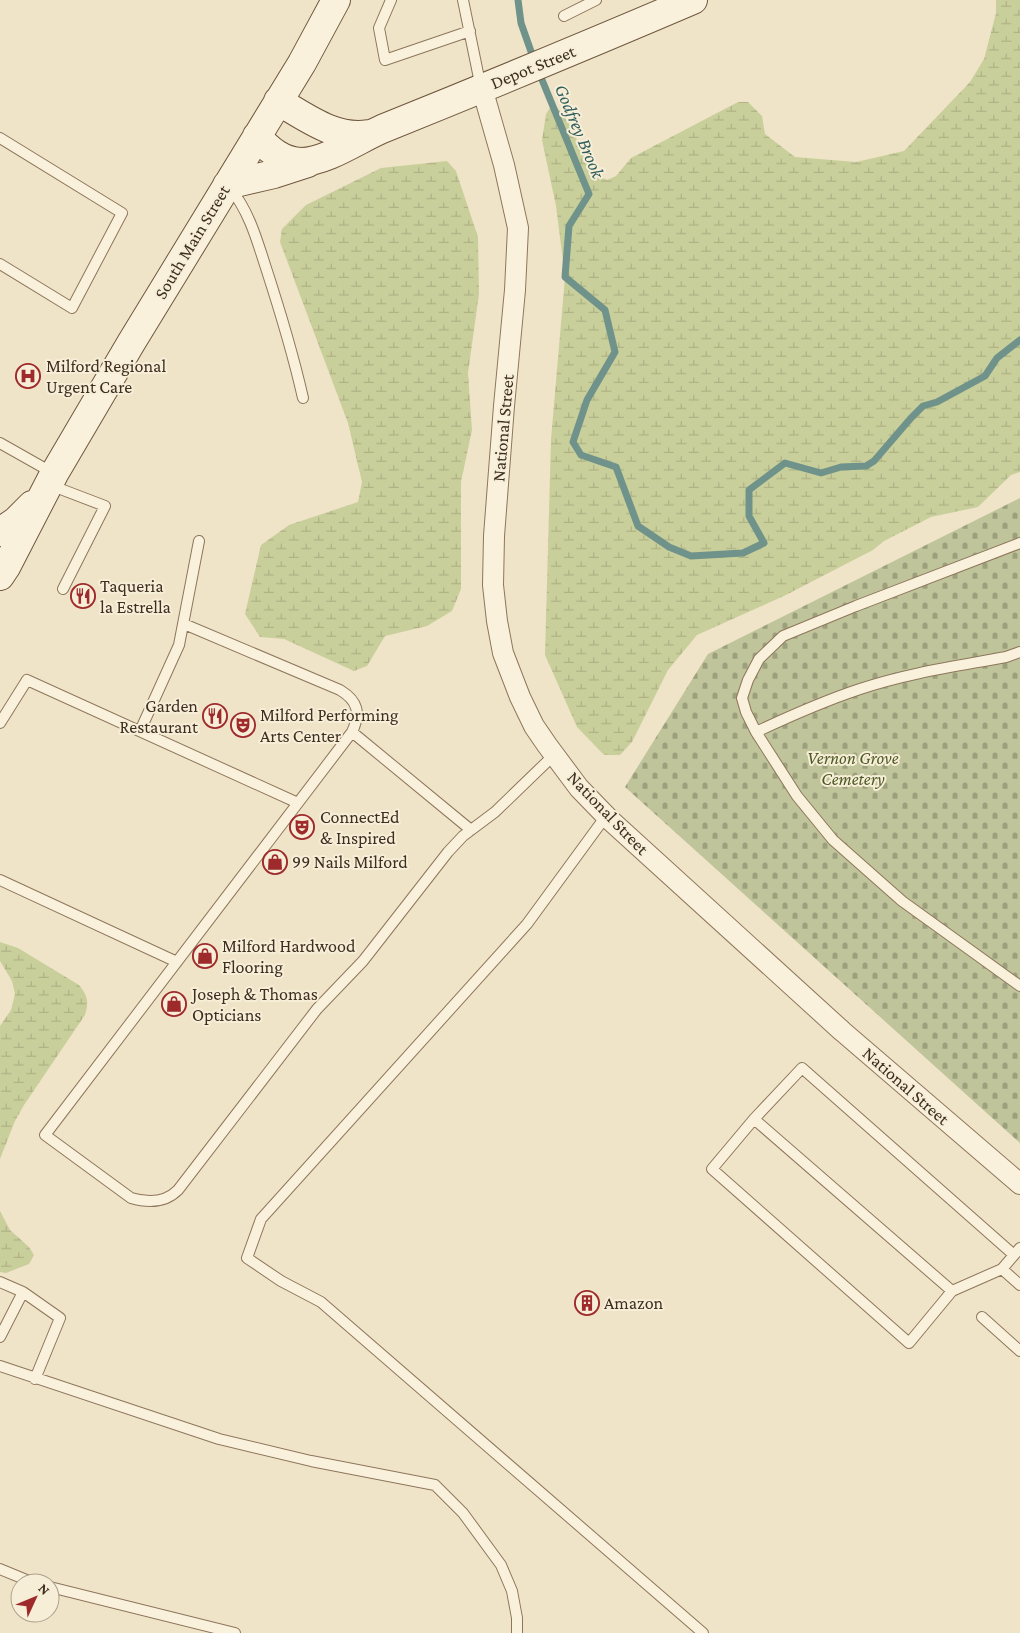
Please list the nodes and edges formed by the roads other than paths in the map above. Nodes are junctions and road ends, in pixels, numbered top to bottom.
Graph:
1 (336, 0) edge
2 (391, 0) edge
3 (463, 0) edge
4 (596, 0) edge
5 (693, 0) edge
6 (564, 16) dead end
7 (470, 31) junction
8 (482, 88) junction
9 (278, 101) junction
10 (372, 133) junction
11 (257, 136) junction
12 (0, 138) edge
13 (316, 160) junction
14 (227, 185) junction
15 (0, 264) edge
16 (303, 398) dead end
17 (0, 442) edge
18 (51, 479) junction
19 (1, 531) edge
20 (199, 541) dead end
21 (1020, 543) edge
22 (2, 574) edge
23 (63, 589) dead end
24 (184, 624) junction
25 (1020, 652) edge
26 (0, 722) edge
27 (140, 731) junction
28 (352, 732) junction
29 (756, 732) junction
30 (555, 754) junction
31 (298, 803) junction
32 (606, 816) junction
33 (471, 830) junction
34 (0, 880) edge
35 (177, 962) junction
36 (1020, 986) edge
37 (754, 1119) junction
38 (1020, 1184) edge
39 (1017, 1251) edge
40 (1002, 1270) junction
41 (0, 1282) edge
42 (1020, 1285) edge
43 (952, 1291) junction
44 (23, 1292) junction
45 (982, 1317) dead end
46 (0, 1338) edge
47 (1020, 1351) edge
48 (0, 1366) edge
49 (35, 1379) junction
50 (60, 1589) edge
51 (235, 1633) edge
52 (518, 1633) edge
53 (702, 1633) edge

1 - 9 main road, South Main Street
2 - 7 lane
3 - 7 lane
4 - 6 lane
5 - 8 main road, Depot Street
7 - 8 lane
8 - 10 main road, Depot Street
8 - 30 street, National Street
9 - 10 main road, Depot Street
9 - 11 main road, South Main Street
10 - 13 main road, Depot Street
11 - 13 main road, Depot Street
11 - 14 main road, South Main Street
12 - 15 lane
13 - 14 main road
14 - 16 lane
14 - 18 main road, South Main Street
17 - 18 lane
18 - 19 main road, South Main Street
18 - 22 main road, South Main Street
18 - 23 lane
20 - 24 lane
21 - 29 lane
24 - 27 lane
24 - 28 lane
25 - 29 lane
26 - 27 lane
27 - 31 lane
28 - 31 lane
28 - 33 lane
29 - 36 lane
30 - 32 street, National Street
30 - 33 lane
31 - 35 lane
32 - 38 street, National Street
32 - 53 lane
33 - 35 lane
34 - 35 lane
37 - 39 lane
37 - 43 lane
37 - 43 lane
39 - 40 lane
40 - 42 lane
40 - 43 lane
41 - 44 lane
44 - 46 lane
44 - 49 lane
45 - 47 lane
48 - 49 lane
49 - 52 lane
50 - 51 lane

